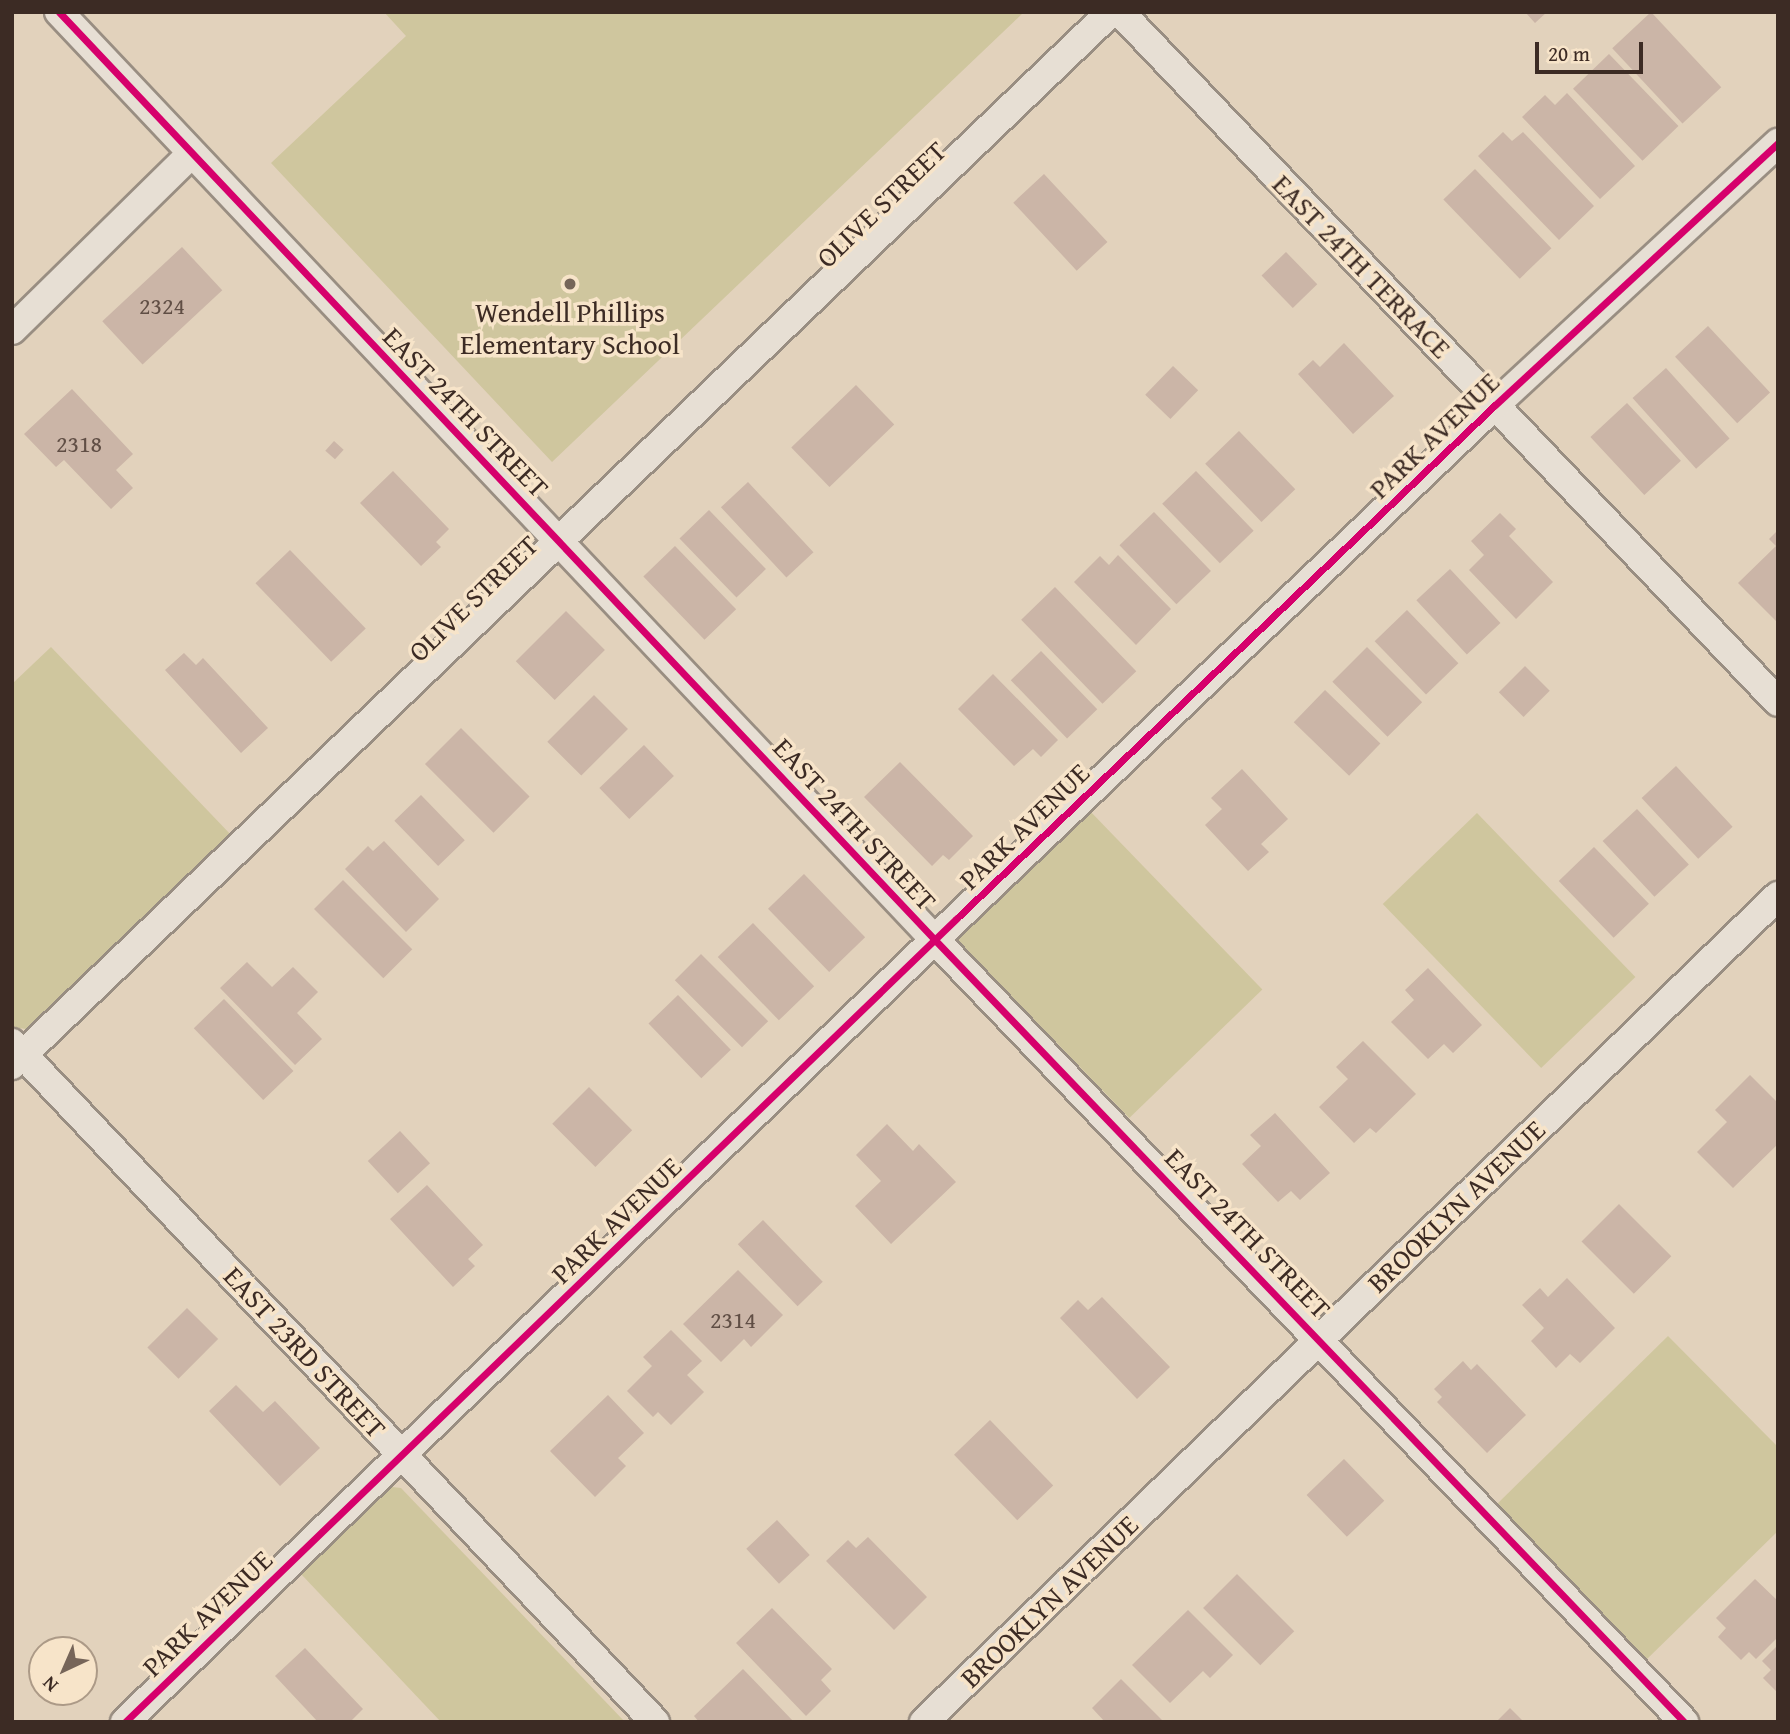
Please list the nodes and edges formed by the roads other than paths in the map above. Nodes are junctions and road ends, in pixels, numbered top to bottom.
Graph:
1 (59, 12) edge
2 (1111, 12) edge
3 (1120, 12) edge
4 (1778, 143) edge
5 (190, 155) junction
6 (12, 330) edge
7 (1495, 405) junction
8 (561, 543) junction
9 (1778, 702) edge
10 (1778, 896) edge
11 (935, 940) junction
12 (16, 1054) edge
13 (1319, 1338) junction
14 (402, 1456) junction
15 (125, 1722) edge
16 (655, 1722) edge
17 (924, 1722) edge
18 (1684, 1722) edge

1 - 5 street, EAST 24TH STREET
2 - 8 street, OLIVE STREET
3 - 7 street, EAST 24TH TERRACE
4 - 7 street, PARK AVENUE
5 - 6 street
5 - 8 street, EAST 24TH STREET
7 - 9 street, EAST 24TH TERRACE
7 - 11 street, PARK AVENUE
8 - 11 street, EAST 24TH STREET
8 - 12 street, OLIVE STREET
10 - 13 street, BROOKLYN AVENUE
11 - 13 street, EAST 24TH STREET
11 - 14 street, PARK AVENUE
12 - 14 street, EAST 23RD STREET
13 - 17 street, BROOKLYN AVENUE
13 - 18 street, EAST 24TH STREET
14 - 15 street, PARK AVENUE
14 - 16 street, EAST 23RD STREET

